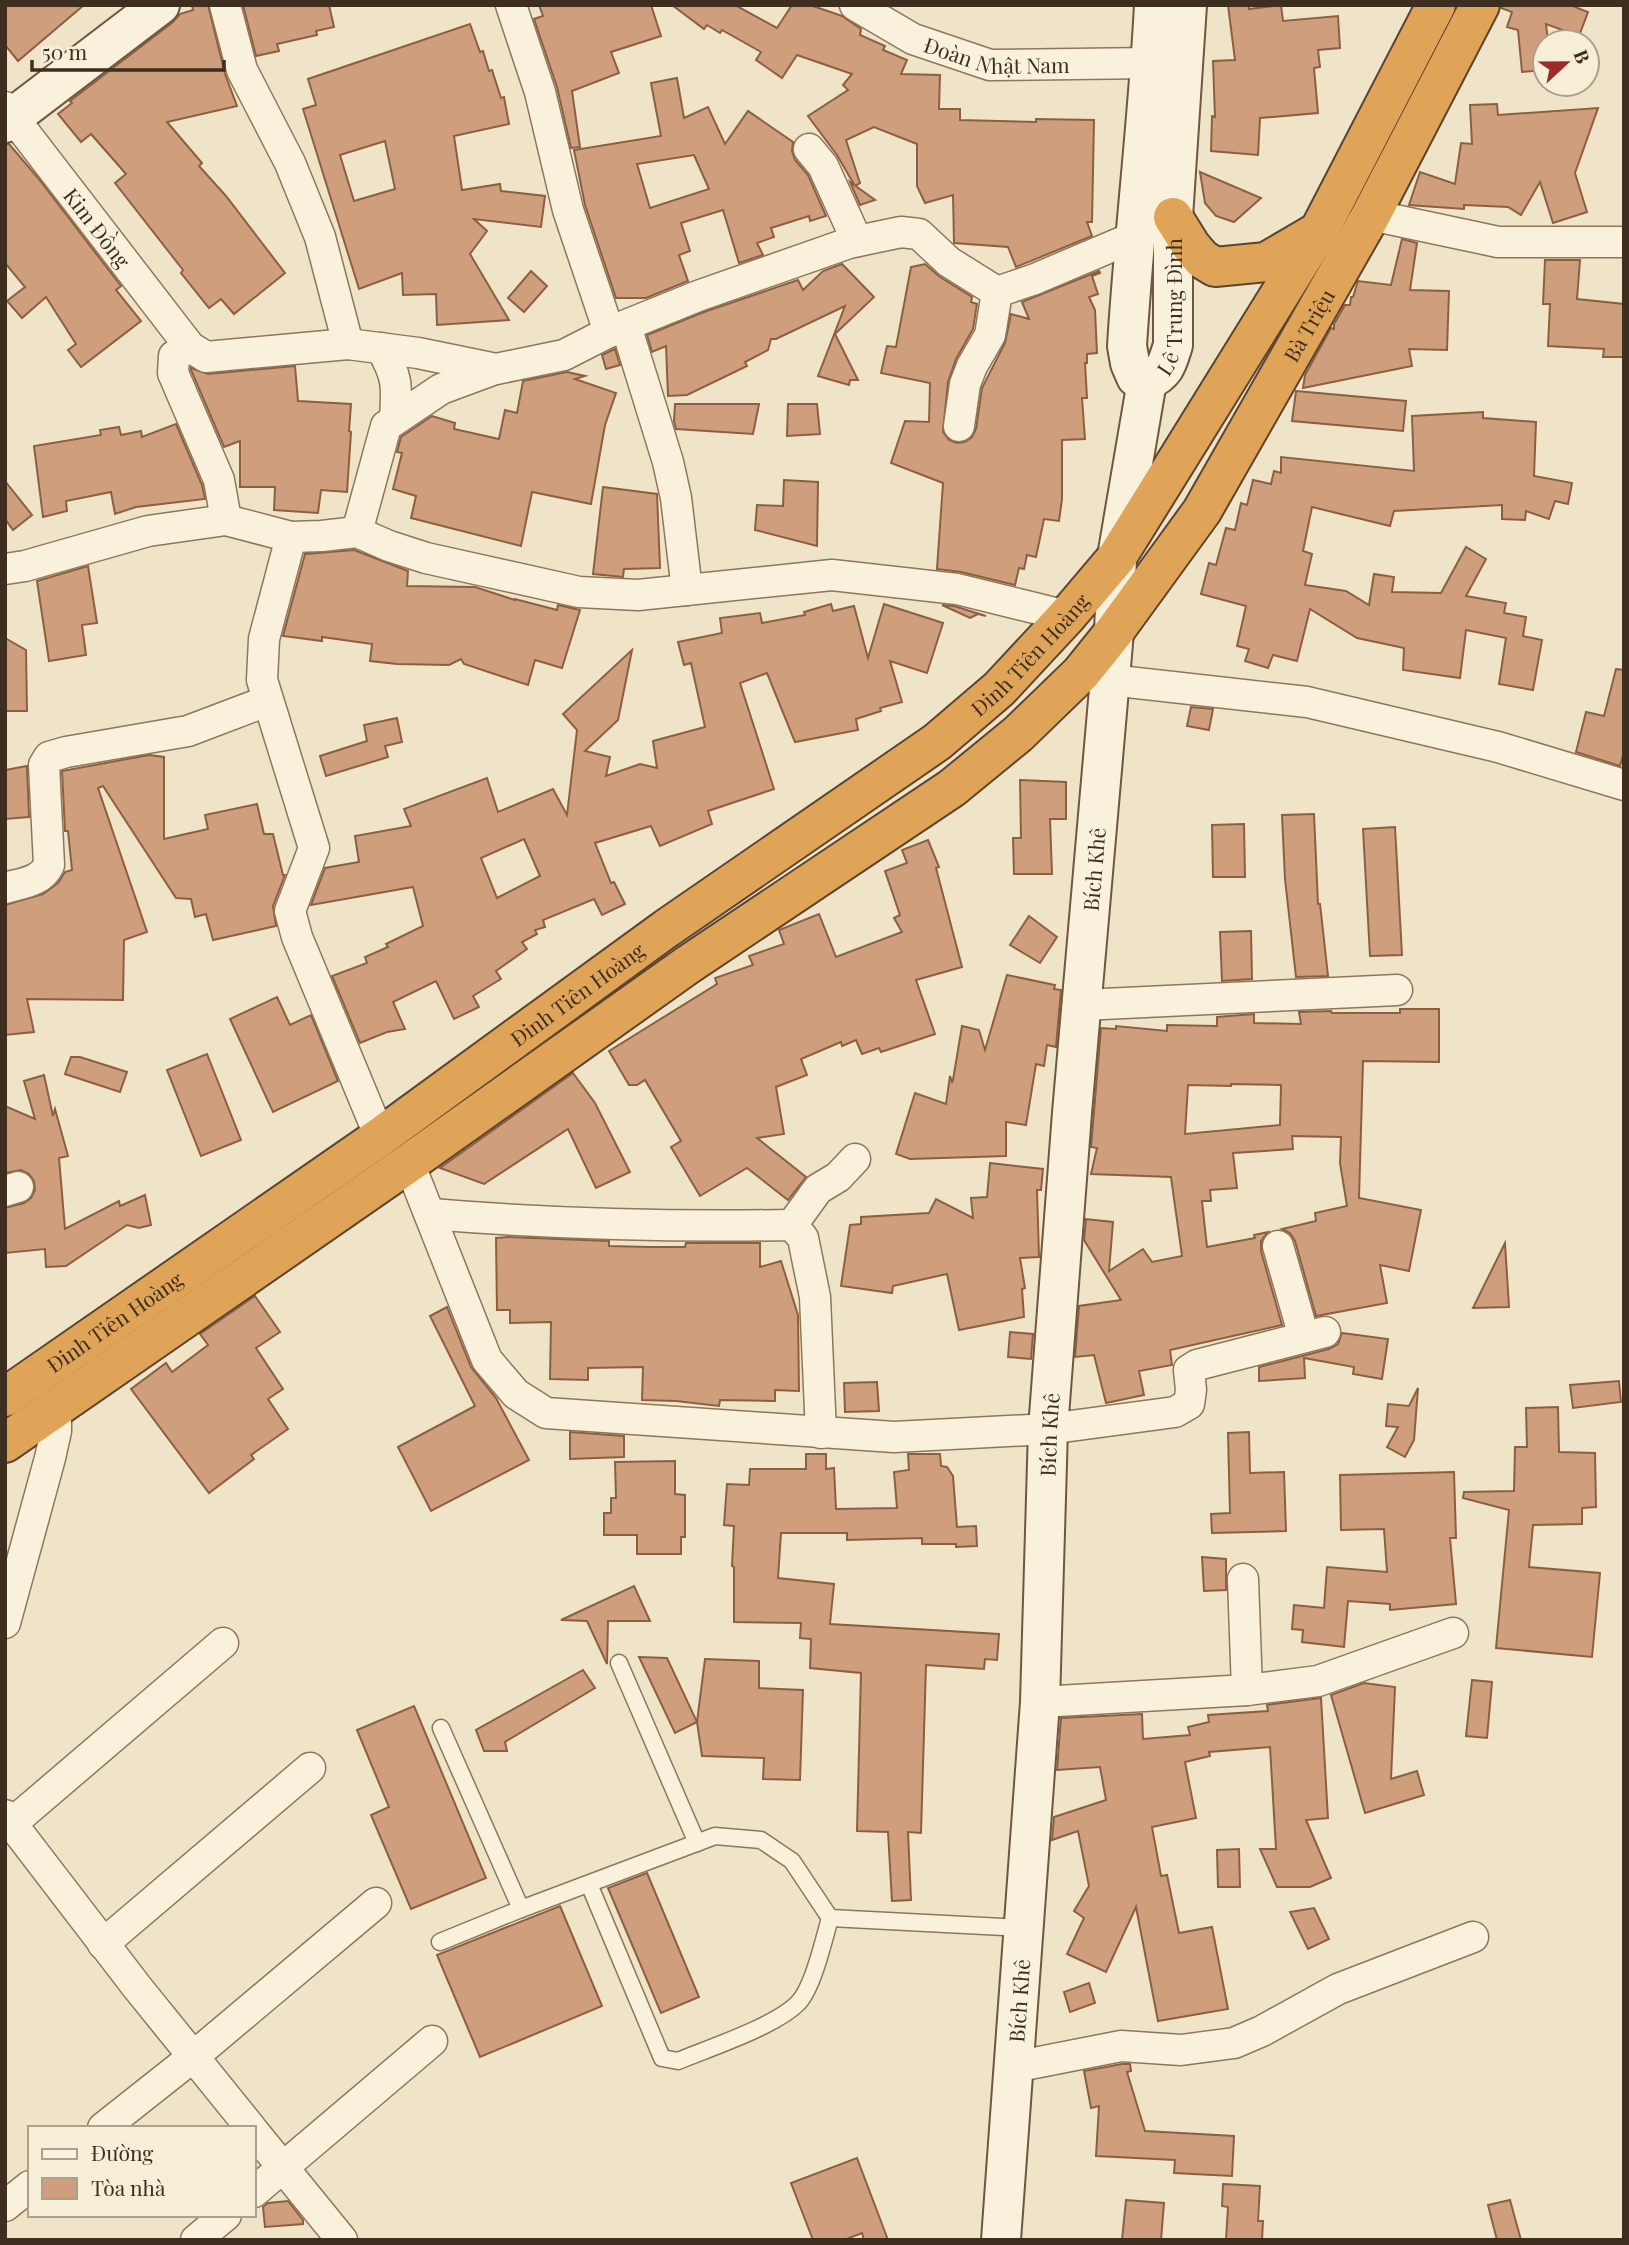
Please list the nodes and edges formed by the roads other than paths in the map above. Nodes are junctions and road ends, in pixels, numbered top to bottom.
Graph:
1 (160, 5) edge
2 (225, 5) edge
3 (511, 5) edge
4 (855, 5) edge
5 (1154, 5) edge
6 (1187, 5) edge
7 (1436, 5) edge
8 (1480, 5) edge
9 (1151, 63) junction
10 (8, 115) edge
11 (809, 149) dead end
12 (1371, 215) junction
13 (1173, 217) junction
14 (1319, 231) junction
15 (1134, 237) junction
16 (857, 241) junction
17 (1624, 242) edge
18 (996, 292) junction
19 (618, 329) junction
20 (348, 344) junction
21 (190, 347) junction
22 (381, 348) junction
23 (496, 369) junction
24 (1147, 381) junction
25 (395, 419) junction
26 (959, 426) dead end
27 (226, 520) junction
28 (358, 532) junction
29 (291, 537) junction
30 (1117, 556) junction
31 (5, 569) edge
32 (687, 590) junction
33 (1067, 616) junction
34 (1114, 632) junction
35 (1110, 680) junction
36 (267, 701) junction
37 (1624, 785) edge
38 (5, 888) edge
39 (1397, 990) dead end
40 (1082, 1005) junction
41 (380, 1137) junction
42 (855, 1159) dead end
43 (409, 1163) junction
44 (431, 1214) junction
45 (792, 1225) junction
46 (1278, 1246) dead end
47 (5, 1397) edge
48 (56, 1407) junction
49 (1048, 1429) junction
50 (821, 1433) junction
51 (5, 1443) edge
52 (1243, 1579) dead end
53 (5, 1623) edge
54 (1453, 1633) dead end
55 (223, 1643) dead end
56 (619, 1663) dead end
57 (1247, 1690) junction
58 (1040, 1702) junction
59 (441, 1728) dead end
60 (310, 1768) dead end
61 (8, 1819) edge
62 (697, 1843) junction
63 (589, 1884) junction
64 (376, 1903) dead end
65 (521, 1909) junction
66 (830, 1918) junction
67 (1022, 1928) junction
68 (1473, 1937) dead end
69 (440, 1942) dead end
70 (103, 1944) junction
71 (432, 2041) dead end
72 (194, 2056) junction
73 (1014, 2067) junction
74 (106, 2126) edge
75 (249, 2126) edge
76 (256, 2135) edge
77 (283, 2168) junction
78 (28, 2188) edge
79 (256, 2190) edge
80 (5, 2206) edge
81 (224, 2217) edge
82 (196, 2240) edge
83 (342, 2240) edge
84 (1001, 2240) edge

1 - 10 main road
2 - 20 street
3 - 19 street
4 - 9 street, Đoàn Nhật Nam
5 - 9 main road, Lê Trung Đình
6 - 13 main road, Lê Trung Đình
7 - 14 highway, Bà Triệu
8 - 12 highway, Bà Triệu
9 - 15 main road, Lê Trung Đình
10 - 21 street, Kim Đồng
11 - 16 street
12 - 17 street
12 - 34 highway, Bà Triệu
13 - 14 highway
13 - 24 main road, Lê Trung Đình
14 - 30 highway, Bà Triệu
15 - 18 street
15 - 24 main road, Lê Trung Đình
16 - 18 street
16 - 19 street
18 - 26 street
19 - 23 street
19 - 32 street
20 - 21 street
20 - 22 street
21 - 27 street
22 - 23 street
22 - 25 street
23 - 25 street
24 - 30 main road, Bích Khê
25 - 28 street
27 - 29 street
27 - 31 street
28 - 29 street
28 - 32 street
29 - 36 street
30 - 33 highway, Đinh Tiên Hoàng
30 - 34 main road, Bích Khê
32 - 33 street
33 - 41 highway, Đinh Tiên Hoàng
34 - 35 main road, Bích Khê
34 - 43 highway, Đinh Tiên Hoàng
35 - 37 street
35 - 40 main road, Bích Khê
36 - 38 street
36 - 41 street
39 - 40 street
40 - 49 main road, Bích Khê
41 - 47 highway, Đinh Tiên Hoàng
42 - 45 street
43 - 44 street
43 - 48 highway, Đinh Tiên Hoàng
44 - 45 street
44 - 50 street
45 - 50 street
46 - 49 street
48 - 51 highway, Đinh Tiên Hoàng
48 - 53 street
49 - 50 street
49 - 58 main road, Bích Khê
52 - 57 street
54 - 57 street
55 - 61 street
56 - 62 lane
57 - 58 street
58 - 67 main road, Bích Khê
59 - 65 lane
60 - 70 street
61 - 70 street
62 - 63 lane
62 - 66 lane
63 - 65 lane
63 - 66 lane
64 - 72 street
65 - 69 lane
66 - 67 lane
67 - 73 main road, Bích Khê
68 - 73 street
70 - 72 street
71 - 77 street
72 - 74 street
72 - 75 street
73 - 84 main road, Bích Khê
76 - 77 street
77 - 79 street
77 - 83 street
78 - 80 street
81 - 82 street

